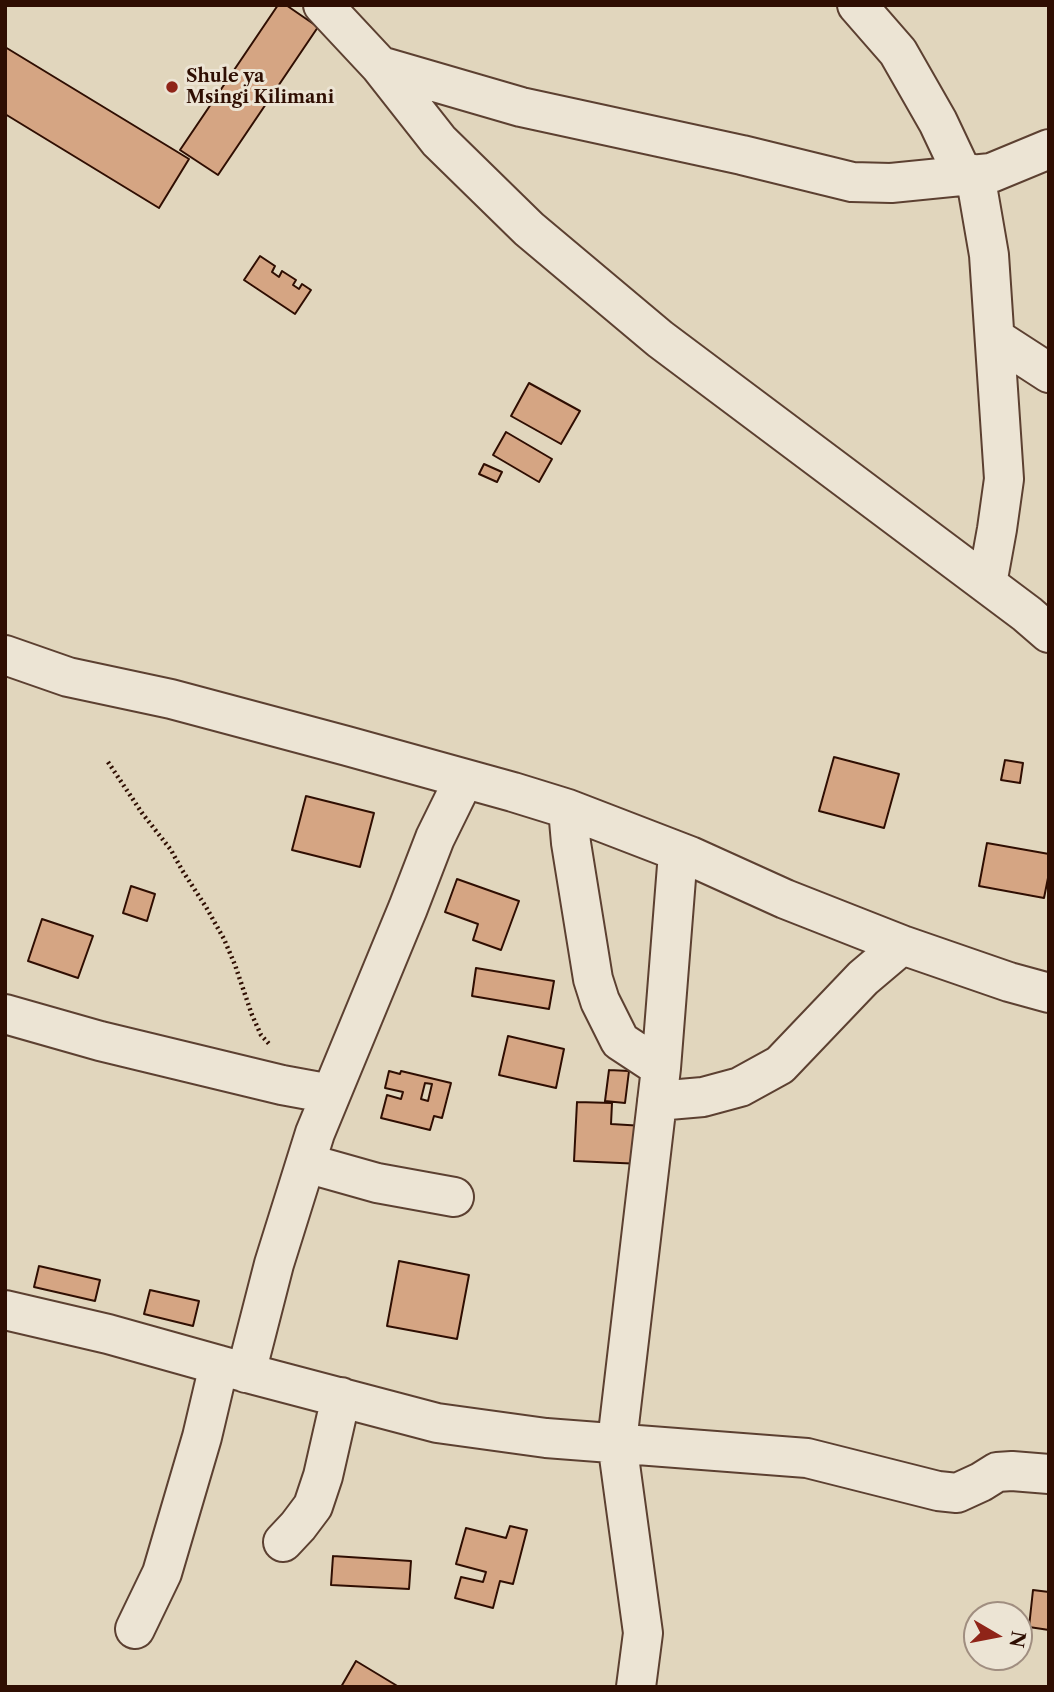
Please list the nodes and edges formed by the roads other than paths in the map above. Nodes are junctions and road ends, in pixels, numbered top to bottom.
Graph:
1 (323, 5) edge
2 (857, 5) edge
3 (380, 66) junction
4 (1049, 149) edge
5 (969, 175) junction
6 (995, 338) junction
7 (1049, 373) edge
8 (987, 584) junction
9 (1049, 633) edge
10 (5, 655) edge
11 (464, 779) junction
12 (568, 809) junction
13 (678, 853) junction
14 (902, 945) junction
15 (1049, 993) edge
16 (5, 1014) edge
17 (659, 1084) junction
18 (331, 1094) junction
19 (306, 1163) junction
20 (454, 1197) dead end
21 (5, 1310) edge
22 (232, 1369) junction
23 (341, 1397) junction
24 (617, 1442) junction
25 (1049, 1474) edge
26 (284, 1542) dead end
27 (135, 1629) dead end
28 (636, 1687) edge

1 - 3 street
2 - 5 street
3 - 5 street
3 - 8 street
4 - 5 street
5 - 6 street
6 - 7 street
6 - 8 street
8 - 9 street
10 - 11 street
11 - 12 street
11 - 18 street
12 - 13 street
12 - 17 street
13 - 14 street
13 - 17 street
14 - 15 street
14 - 17 street
16 - 18 street
17 - 24 street
18 - 19 street
19 - 20 street
19 - 22 street
21 - 22 street
22 - 23 street
22 - 27 street
23 - 24 street
23 - 26 street
24 - 25 street
24 - 28 street

